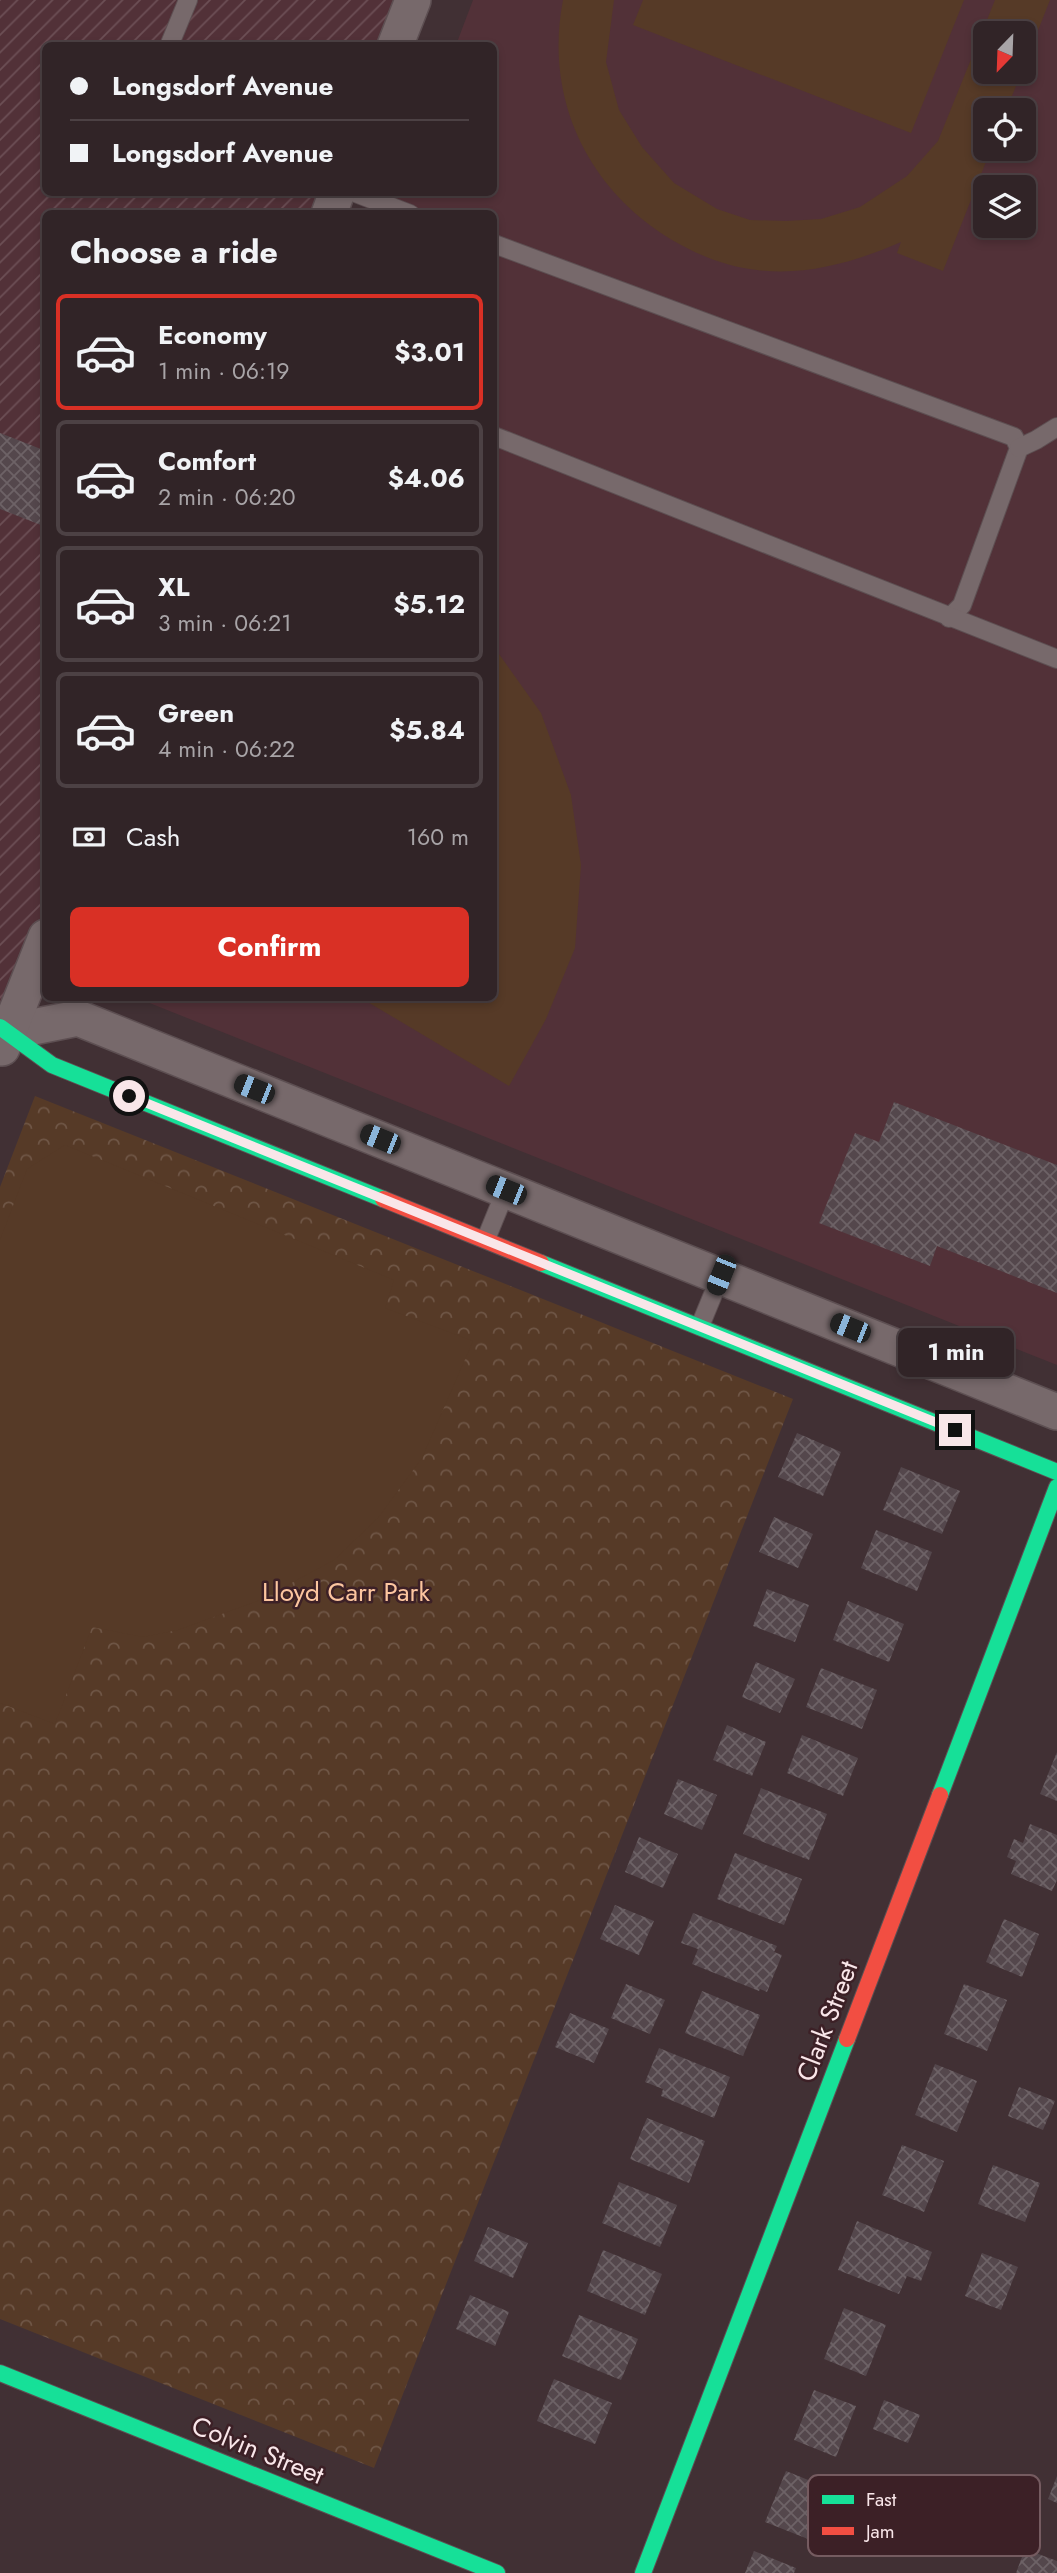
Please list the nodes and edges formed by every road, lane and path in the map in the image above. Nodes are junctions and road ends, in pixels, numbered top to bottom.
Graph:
1 (188, 0) edge
2 (413, 0) edge
3 (171, 42) edge
4 (397, 42) edge
5 (364, 196) edge
6 (400, 210) edge
7 (497, 245) edge
8 (1057, 427) edge
9 (497, 437) edge
10 (1016, 442) junction
11 (949, 618) junction
12 (1057, 659) edge
13 (42, 946) edge
14 (3, 1038) edge
15 (506, 1190) junction
16 (486, 1240) junction
17 (721, 1275) junction
18 (700, 1326) junction
19 (1057, 1412) edge
20 (1057, 1472) edge
21 (1057, 1487) edge
22 (0, 2373) edge
23 (497, 2573) edge
24 (643, 2573) edge

1 - 3 lane
2 - 4 street
5 - 6 lane
7 - 10 lane
8 - 10 lane
9 - 11 lane
10 - 11 lane
11 - 12 lane
13 - 14 street
14 - 15 street
14 - 16 street
15 - 16 lane
15 - 17 street
16 - 18 street
17 - 18 lane
17 - 19 street
18 - 20 street
21 - 24 street, Clark Street
22 - 23 street, Colvin Street

